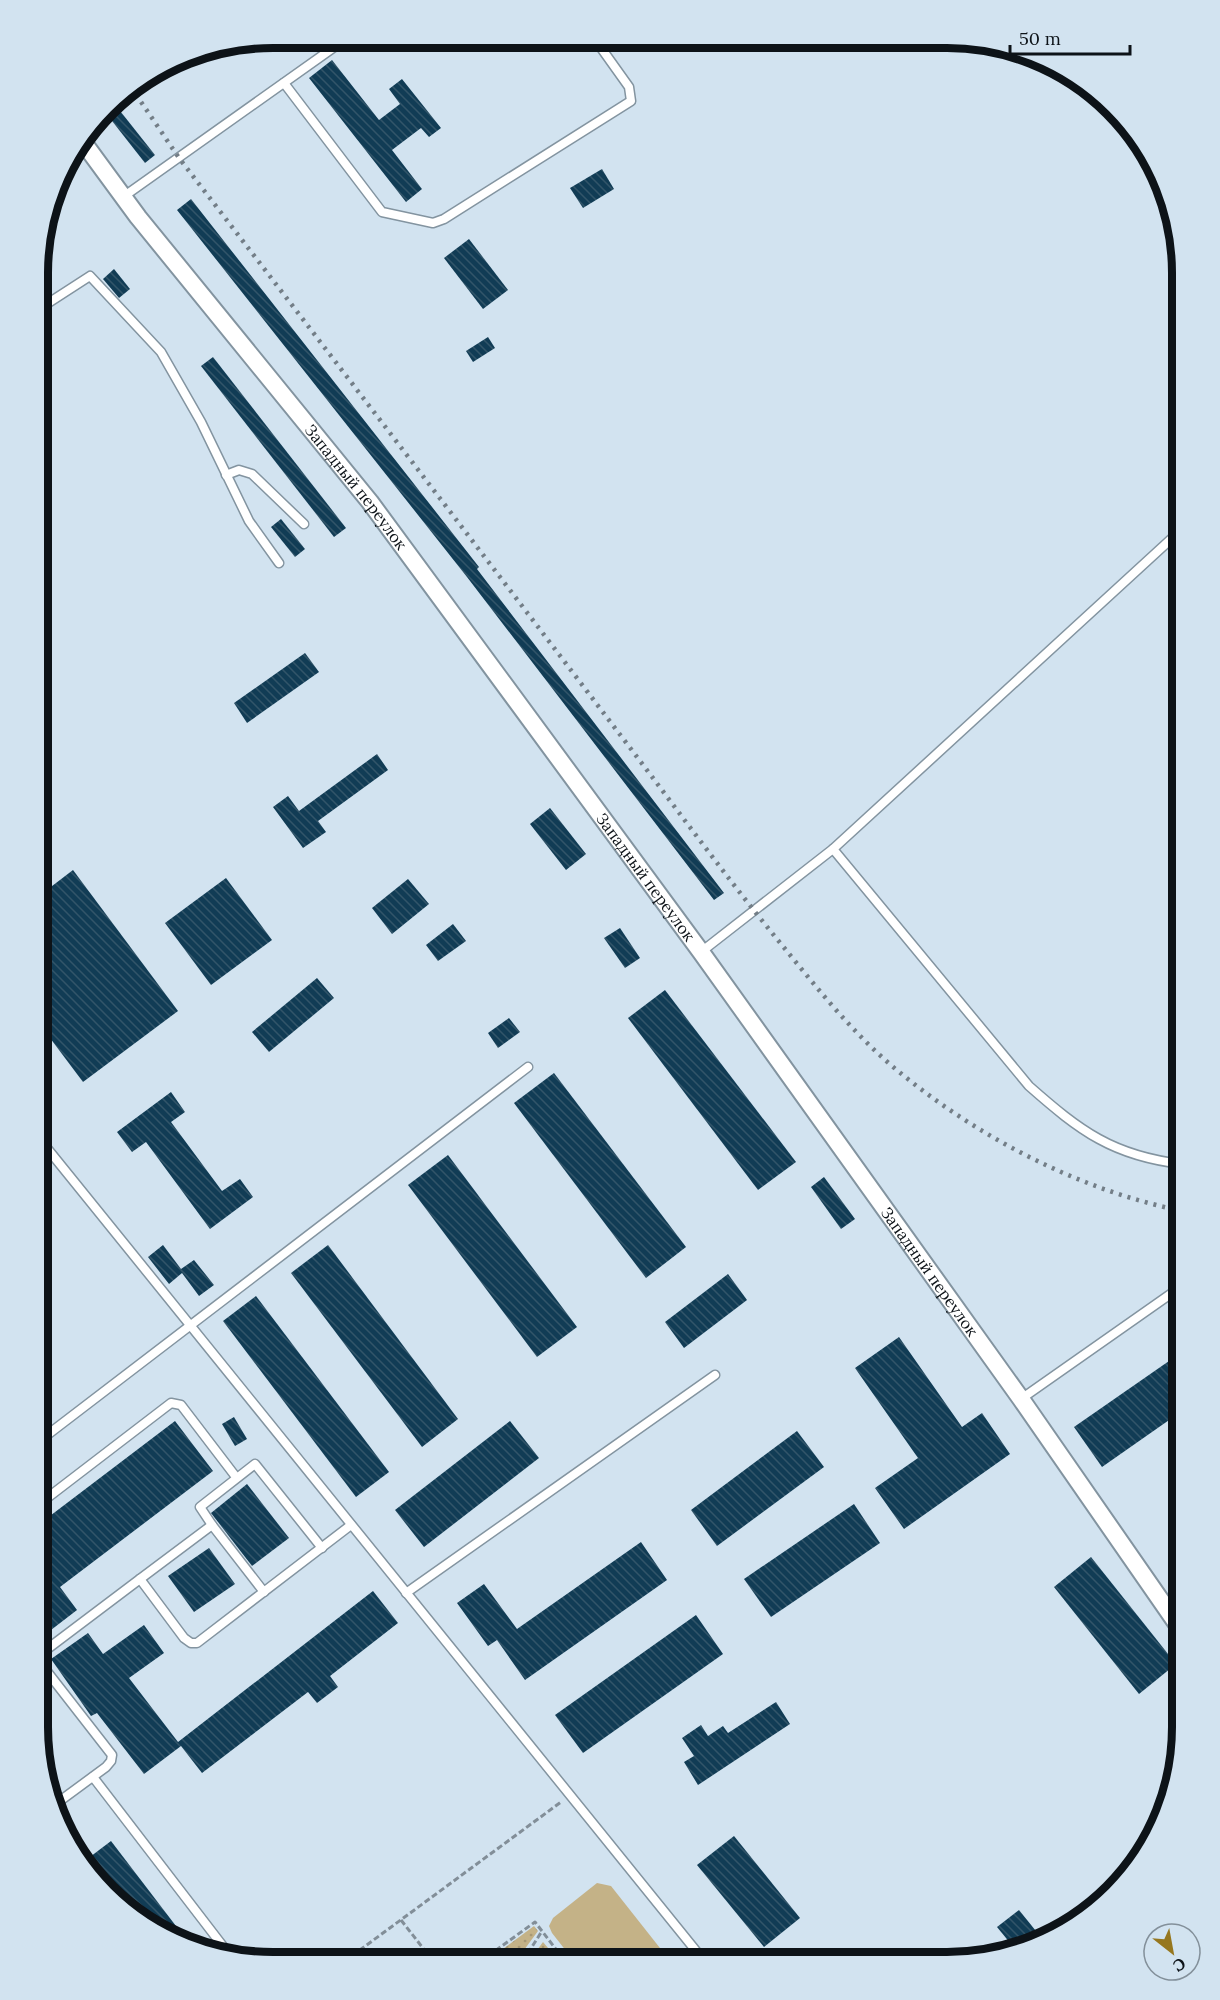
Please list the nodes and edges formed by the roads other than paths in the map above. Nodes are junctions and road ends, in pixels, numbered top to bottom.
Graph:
1 (333, 48) edge
2 (601, 48) edge
3 (284, 83) junction
4 (86, 148) edge
5 (123, 197) junction
6 (48, 303) edge
7 (226, 475) junction
8 (303, 524) dead end
9 (1172, 538) edge
10 (279, 563) dead end
11 (833, 849) junction
12 (701, 952) junction
13 (528, 1067) dead end
14 (48, 1149) edge
15 (1172, 1163) edge
16 (1172, 1296) edge
17 (189, 1324) junction
18 (715, 1375) dead end
19 (1021, 1399) junction
20 (48, 1434) edge
21 (236, 1477) junction
22 (48, 1497) edge
23 (212, 1525) junction
24 (351, 1525) junction
25 (322, 1548) junction
26 (140, 1579) junction
27 (264, 1592) junction
28 (406, 1593) junction
29 (1172, 1617) edge
30 (48, 1650) edge
31 (48, 1671) edge
32 (93, 1777) junction
33 (61, 1801) edge
34 (223, 1946) edge
35 (697, 1952) edge

1 - 3 lane
2 - 3 lane
3 - 5 lane
4 - 5 street, Западный переулок
5 - 12 street, Западный переулок
6 - 7 lane
7 - 8 lane
7 - 10 lane
9 - 11 lane
11 - 12 lane
11 - 15 lane
12 - 19 street, Западный переулок
13 - 17 lane
14 - 17 lane
16 - 19 lane
17 - 20 lane
17 - 24 lane
18 - 28 lane
19 - 29 street, Западный переулок
21 - 22 lane
21 - 23 lane
21 - 25 lane
23 - 26 lane
23 - 27 lane
24 - 25 lane
24 - 28 lane
25 - 27 lane
26 - 27 lane
26 - 30 lane
28 - 35 lane
31 - 32 lane
32 - 33 lane
32 - 34 lane

